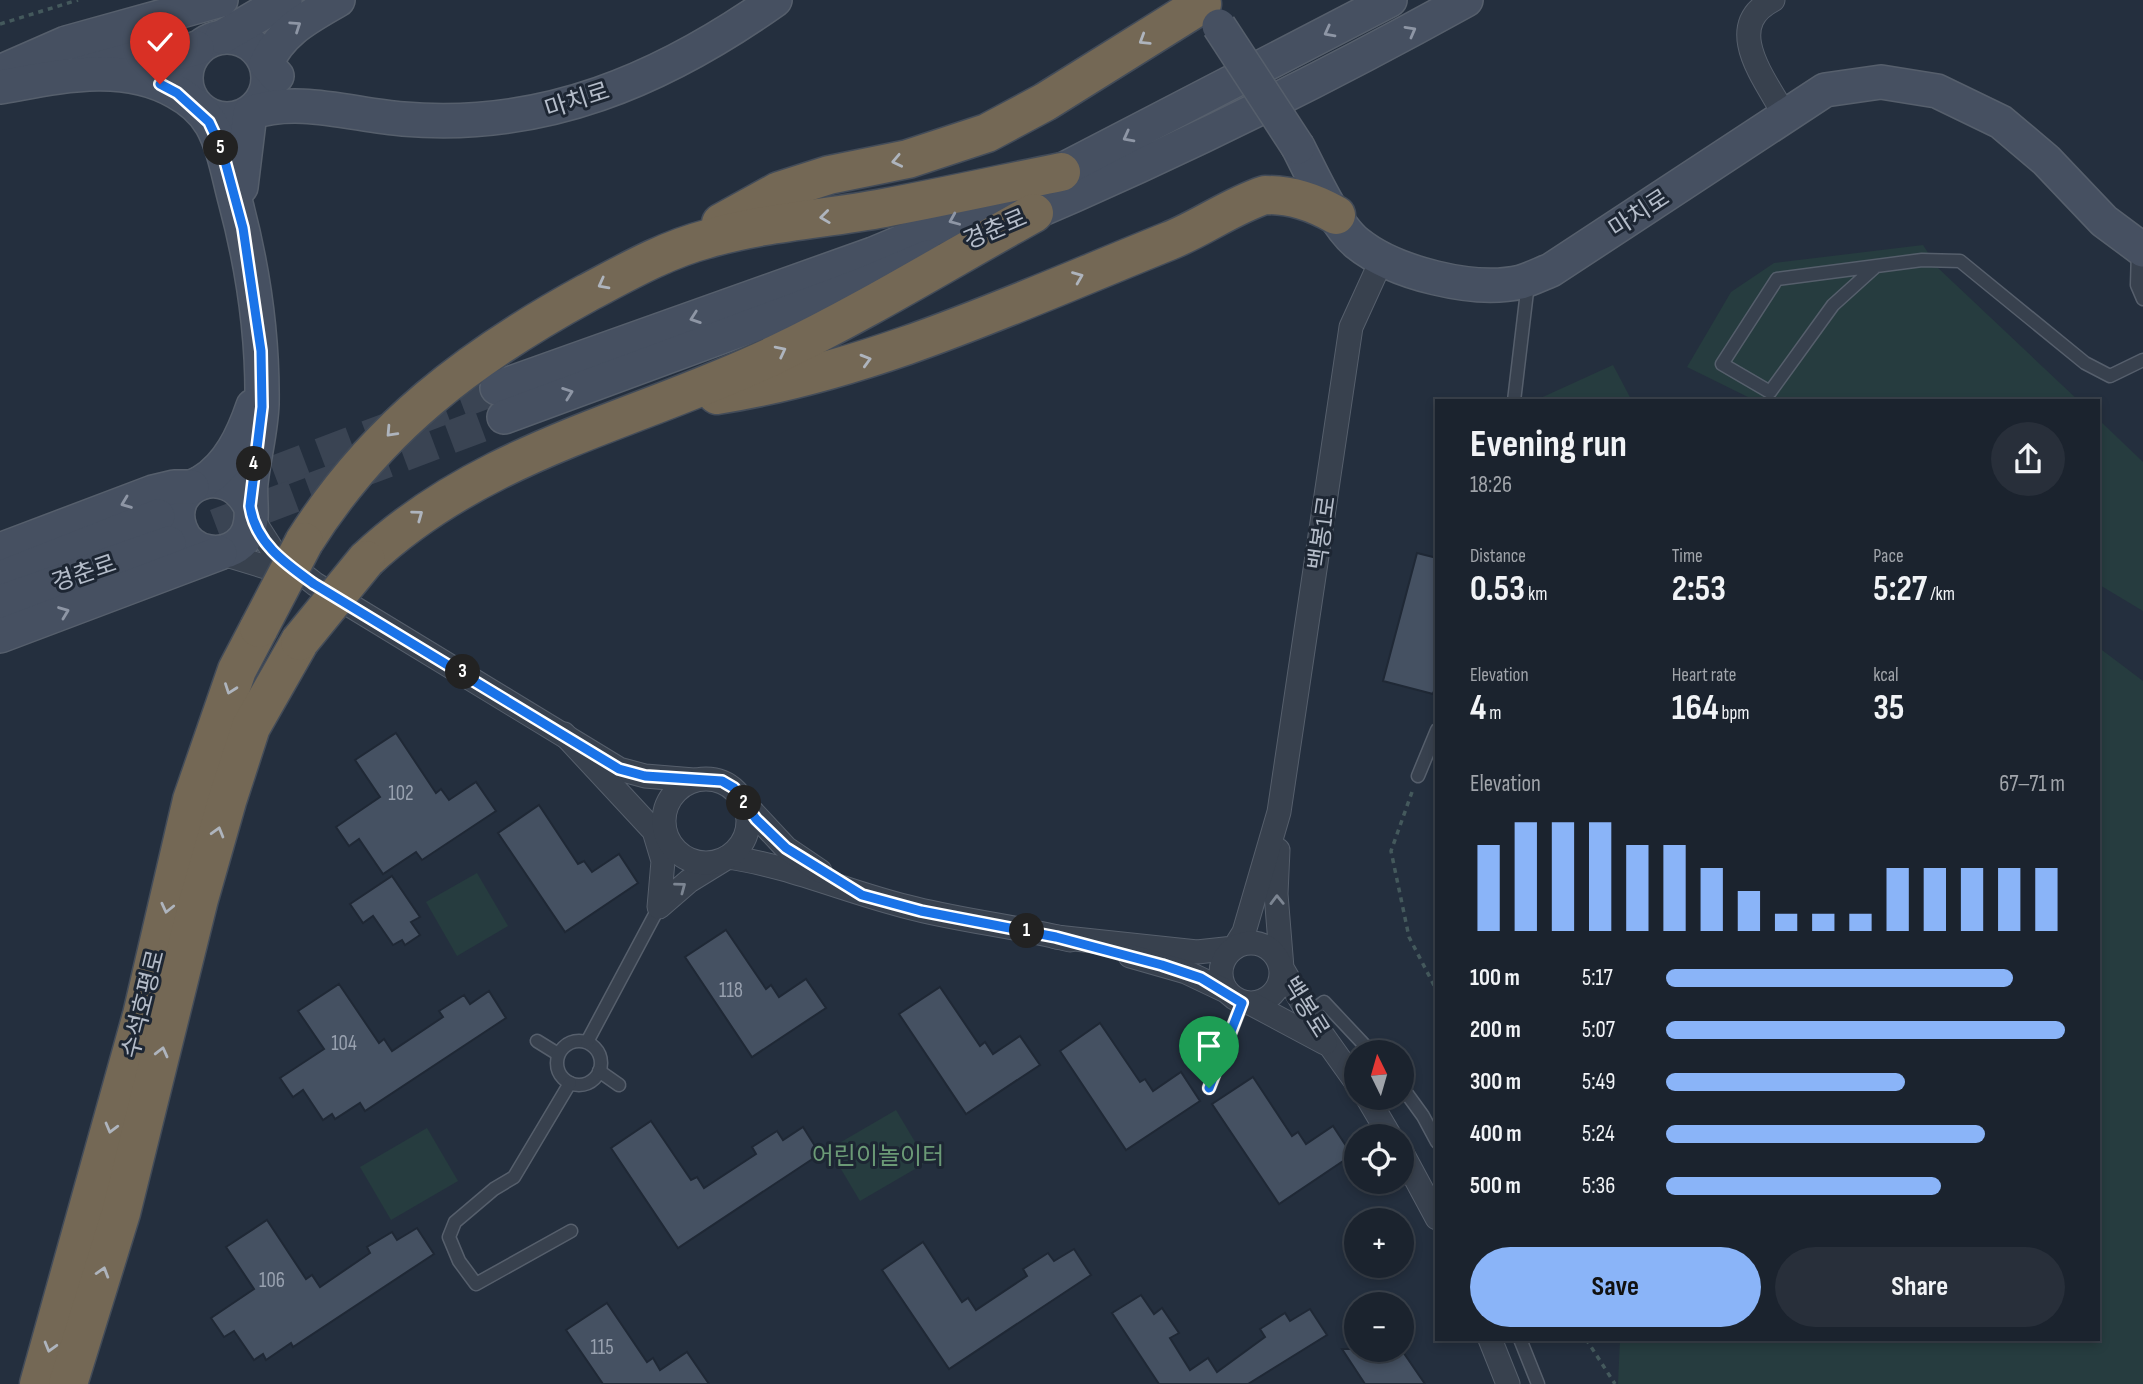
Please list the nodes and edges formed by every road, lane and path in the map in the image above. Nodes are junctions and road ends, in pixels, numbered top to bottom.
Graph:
1 (78, 0) edge
2 (221, 0) edge
3 (285, 0) edge
4 (338, 0) edge
5 (775, 0) edge
6 (1390, 0) edge
7 (1466, 0) edge
8 (1773, 0) edge
9 (1207, 10) edge
10 (0, 24) edge
11 (210, 43) junction
12 (266, 64) junction
13 (0, 72) edge
14 (0, 77) edge
15 (0, 87) edge
16 (199, 110) junction
17 (250, 113) junction
18 (357, 114) junction
19 (1785, 116) junction
20 (1061, 172) junction
21 (1034, 213) junction
22 (1336, 215) junction
23 (243, 228) junction
24 (2140, 248) edge
25 (665, 255) junction
26 (1382, 259) junction
27 (1874, 268) junction
28 (1528, 279) junction
29 (2143, 299) edge
30 (2143, 360) edge
31 (262, 377) junction
32 (1514, 399) edge
33 (656, 404) junction
34 (197, 485) junction
35 (251, 512) junction
36 (0, 551) edge
37 (220, 553) junction
38 (0, 578) edge
39 (314, 584) junction
40 (0, 603) edge
41 (0, 636) edge
42 (564, 734) junction
43 (1435, 735) edge
44 (1418, 776) joint
45 (694, 780) junction
46 (745, 804) junction
47 (1279, 812) junction
48 (664, 825) junction
49 (728, 857) junction
50 (862, 895) junction
51 (659, 906) junction
52 (1056, 937) junction
53 (1234, 948) junction
54 (1282, 968) junction
55 (1435, 987) edge
56 (1240, 999) junction
57 (1310, 1013) junction
58 (1360, 1040) edge
59 (537, 1041) dead end
60 (587, 1042) junction
61 (1331, 1046) junction
62 (558, 1055) junction
63 (1344, 1065) edge
64 (599, 1071) junction
65 (570, 1083) junction
66 (619, 1085) dead end
67 (1209, 1088) dead end
68 (1414, 1104) edge
69 (1435, 1138) edge
70 (1414, 1175) edge
71 (1435, 1214) edge
72 (571, 1231) dead end
73 (1491, 1341) edge
74 (1521, 1341) edge
75 (1587, 1341) edge
76 (39, 1384) edge
77 (68, 1384) edge
78 (1508, 1384) edge
79 (1538, 1384) edge
80 (1615, 1384) edge

1 - 10 path
2 - 13 street
3 - 11 street
12 -> 4 street
5 - 18 street, 마치로
6 -> 20 street, 경춘로
21 -> 7 street, 경춘로
8 - 19 street
9 - 22 street, 마치로, bridge
9 -> 25 highway
11 - 12 street
11 - 14 street
11 - 16 street
12 - 17 street
12 - 18 street, 마치로
15 - 16 street
16 - 17 street
16 - 23 street
17 - 18 street, 마치로
17 - 23 street
19 - 24 street, 마치로
19 - 28 street, 마치로
20 -> 21 street, 경춘로
20 -> 25 highway
33 -> 21 highway
22 - 26 street, 마치로
33 -> 22 highway
23 - 31 street
24 - 29 lane
25 -> 76 highway, 수석호평로, bridge
26 - 28 street, 마치로
26 - 47 street, 백봉1로
27 - 27 lane
27 - 30 lane
28 - 32 lane
31 - 34 street
31 - 35 street
77 -> 33 highway, 수석호평로, bridge
34 - 35 street
34 -> 36 street
34 - 37 street
35 - 37 street
35 - 39 street
37 - 39 street
41 -> 37 street
38 - 40 street, 경춘로
39 - 42 street
42 - 45 street
42 - 48 street
42 - 51 street
43 - 44 lane
44 - 55 path
45 - 46 street
45 - 48 street
46 - 49 street
46 - 50 street, 백봉로
47 - 53 street, 백봉1로
54 -> 47 street, 백봉1로
48 - 49 street
49 - 50 street, 백봉로
51 -> 49 street
50 - 52 street, 백봉로
51 - 60 lane
52 - 53 street, 백봉로
52 - 56 street, 백봉로
53 - 54 street
53 - 56 street
54 - 56 street
54 - 57 street, 백봉로
56 - 61 street, 백봉로
56 - 67 lane
57 - 58 lane
57 - 61 street, 백봉로
59 - 62 lane
60 - 62 lane
60 - 64 lane
61 - 63 street, 백봉로
62 - 65 lane
64 - 65 lane
64 - 66 lane
65 - 72 lane
68 - 69 lane
70 - 71 street
73 - 78 street
74 - 79 lane
75 - 80 path

